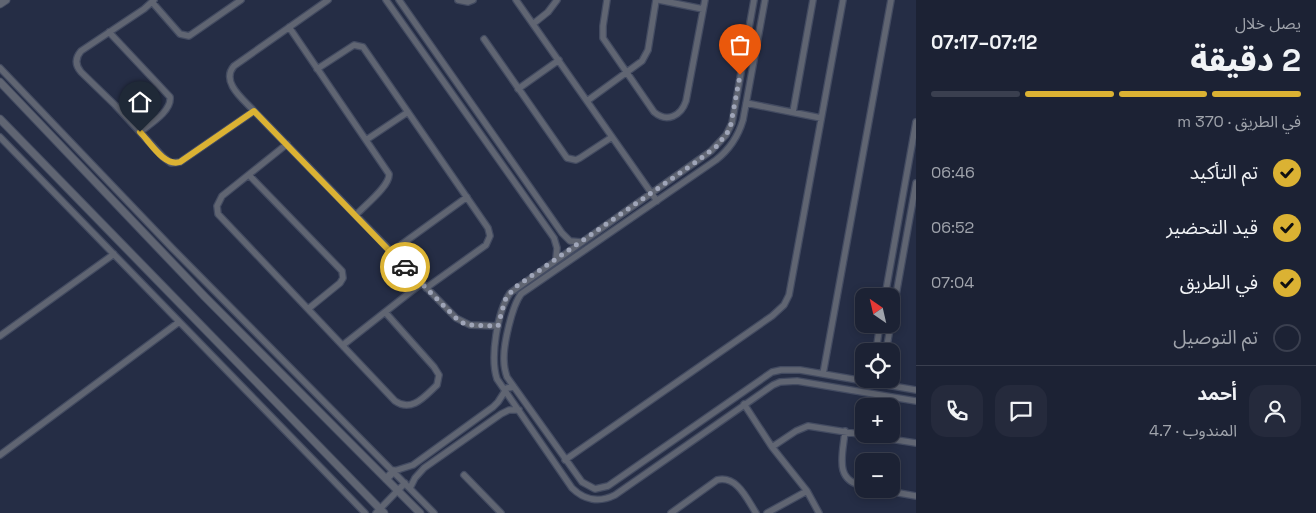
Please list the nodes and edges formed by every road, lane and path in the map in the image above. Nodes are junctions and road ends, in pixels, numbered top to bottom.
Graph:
1 (6, 0) edge
2 (241, 0) edge
3 (327, 0) edge
4 (386, 0) edge
5 (399, 0) edge
6 (458, 0) edge
7 (473, 0) edge
8 (516, 0) edge
9 (556, 0) edge
10 (608, 0) edge
11 (658, 0) edge
12 (705, 0) edge
13 (754, 0) edge
14 (765, 0) edge
15 (813, 0) edge
16 (843, 0) edge
17 (891, 0) edge
18 (153, 1) edge
19 (0, 4) edge
20 (703, 9) junction
21 (533, 24) junction
22 (289, 27) junction
23 (109, 32) junction
24 (484, 39) dead end
25 (746, 43) junction
26 (757, 44) junction
27 (559, 60) junction
28 (0, 68) edge
29 (318, 69) junction
30 (626, 73) junction
31 (0, 82) edge
32 (518, 89) junction
33 (587, 101) junction
34 (746, 103) junction
35 (254, 111) junction
36 (408, 112) junction
37 (793, 112) junction
38 (821, 118) junction
39 (0, 119) edge
40 (916, 122) edge
41 (140, 132) junction
42 (0, 137) edge
43 (612, 137) junction
44 (366, 140) junction
45 (287, 144) junction
46 (913, 158) edge
47 (249, 175) junction
48 (916, 183) edge
49 (652, 193) junction
50 (467, 197) junction
51 (657, 201) junction
52 (356, 215) junction
53 (581, 242) junction
54 (392, 252) junction
55 (114, 254) junction
56 (555, 260) junction
57 (424, 286) junction
58 (887, 288) edge
59 (308, 309) junction
60 (385, 312) junction
61 (179, 322) junction
62 (498, 326) junction
63 (0, 336) edge
64 (887, 343) edge
65 (342, 345) junction
66 (823, 374) junction
67 (855, 379) edge
68 (514, 388) junction
69 (900, 388) edge
70 (916, 390) edge
71 (504, 391) junction
72 (916, 401) edge
73 (525, 404) junction
74 (744, 404) junction
75 (517, 410) junction
76 (845, 431) junction
77 (916, 443) edge
78 (772, 447) junction
79 (661, 448) junction
80 (0, 455) edge
81 (668, 458) junction
82 (565, 460) junction
83 (394, 471) junction
84 (464, 475) dead end
85 (386, 479) junction
86 (405, 483) junction
87 (855, 484) edge
88 (410, 488) junction
89 (398, 490) junction
90 (807, 491) junction
91 (900, 493) edge
92 (916, 496) edge
93 (380, 512) edge
94 (365, 513) edge
95 (420, 513) edge
96 (434, 513) edge
97 (501, 513) edge
98 (672, 513) edge
99 (756, 513) edge
100 (767, 513) edge
101 (819, 513) edge

1 - 19 street
2 - 18 street
3 - 22 street
4 - 56 street
5 - 53 street
6 - 7 street
8 - 21 street
9 - 21 street
10 - 30 street
11 - 20 street
11 - 30 street
12 - 20 street
13 - 25 street
14 - 26 street
15 - 37 street
16 - 38 street
17 - 66 street
18 - 23 street
20 - 30 street
21 - 27 street
22 - 29 street
22 - 35 street
23 - 41 street
23 - 41 street
24 - 32 street
25 - 26 street
25 - 49 street
26 - 34 street
27 - 32 street
27 - 33 street
28 - 83 street
29 - 36 street
29 - 44 street
30 - 33 street
31 - 85 street
32 - 43 street
33 - 43 street
34 - 37 street
34 - 51 street
35 - 41 street
35 - 45 street
36 - 44 street
36 - 50 street
37 - 38 street
38 - 82 street
39 - 93 street
40 - 46 street
42 - 55 street
43 - 49 street
44 - 52 street
45 - 47 street
45 - 52 street
46 - 58 street
47 - 59 street
47 - 59 street
48 - 64 street
49 - 51 street
49 - 53 street
50 - 54 street
50 - 57 street
51 - 68 street
52 - 54 street
53 - 56 street
54 - 57 street
55 - 61 street
55 - 63 street
56 - 62 street
57 - 60 street
57 - 62 street
59 - 65 street
60 - 65 street
60 - 65 street
61 - 80 street
61 - 94 street
62 - 71 street
66 - 67 street
66 - 79 street
68 - 71 street
68 - 73 street
69 - 70 street
71 - 75 street
71 - 83 street
72 - 74 street
73 - 75 street
73 - 82 street
74 - 78 street
74 - 81 street
75 - 81 street
75 - 88 street
76 - 77 street
76 - 78 street
76 - 87 street
78 - 90 street
79 - 81 street
79 - 82 street
83 - 85 street
83 - 86 street
84 - 97 street
85 - 89 street
86 - 88 street
86 - 89 street
88 - 96 street
89 - 93 street
89 - 95 street
90 - 100 street
90 - 101 street
91 - 92 street
98 - 99 street

